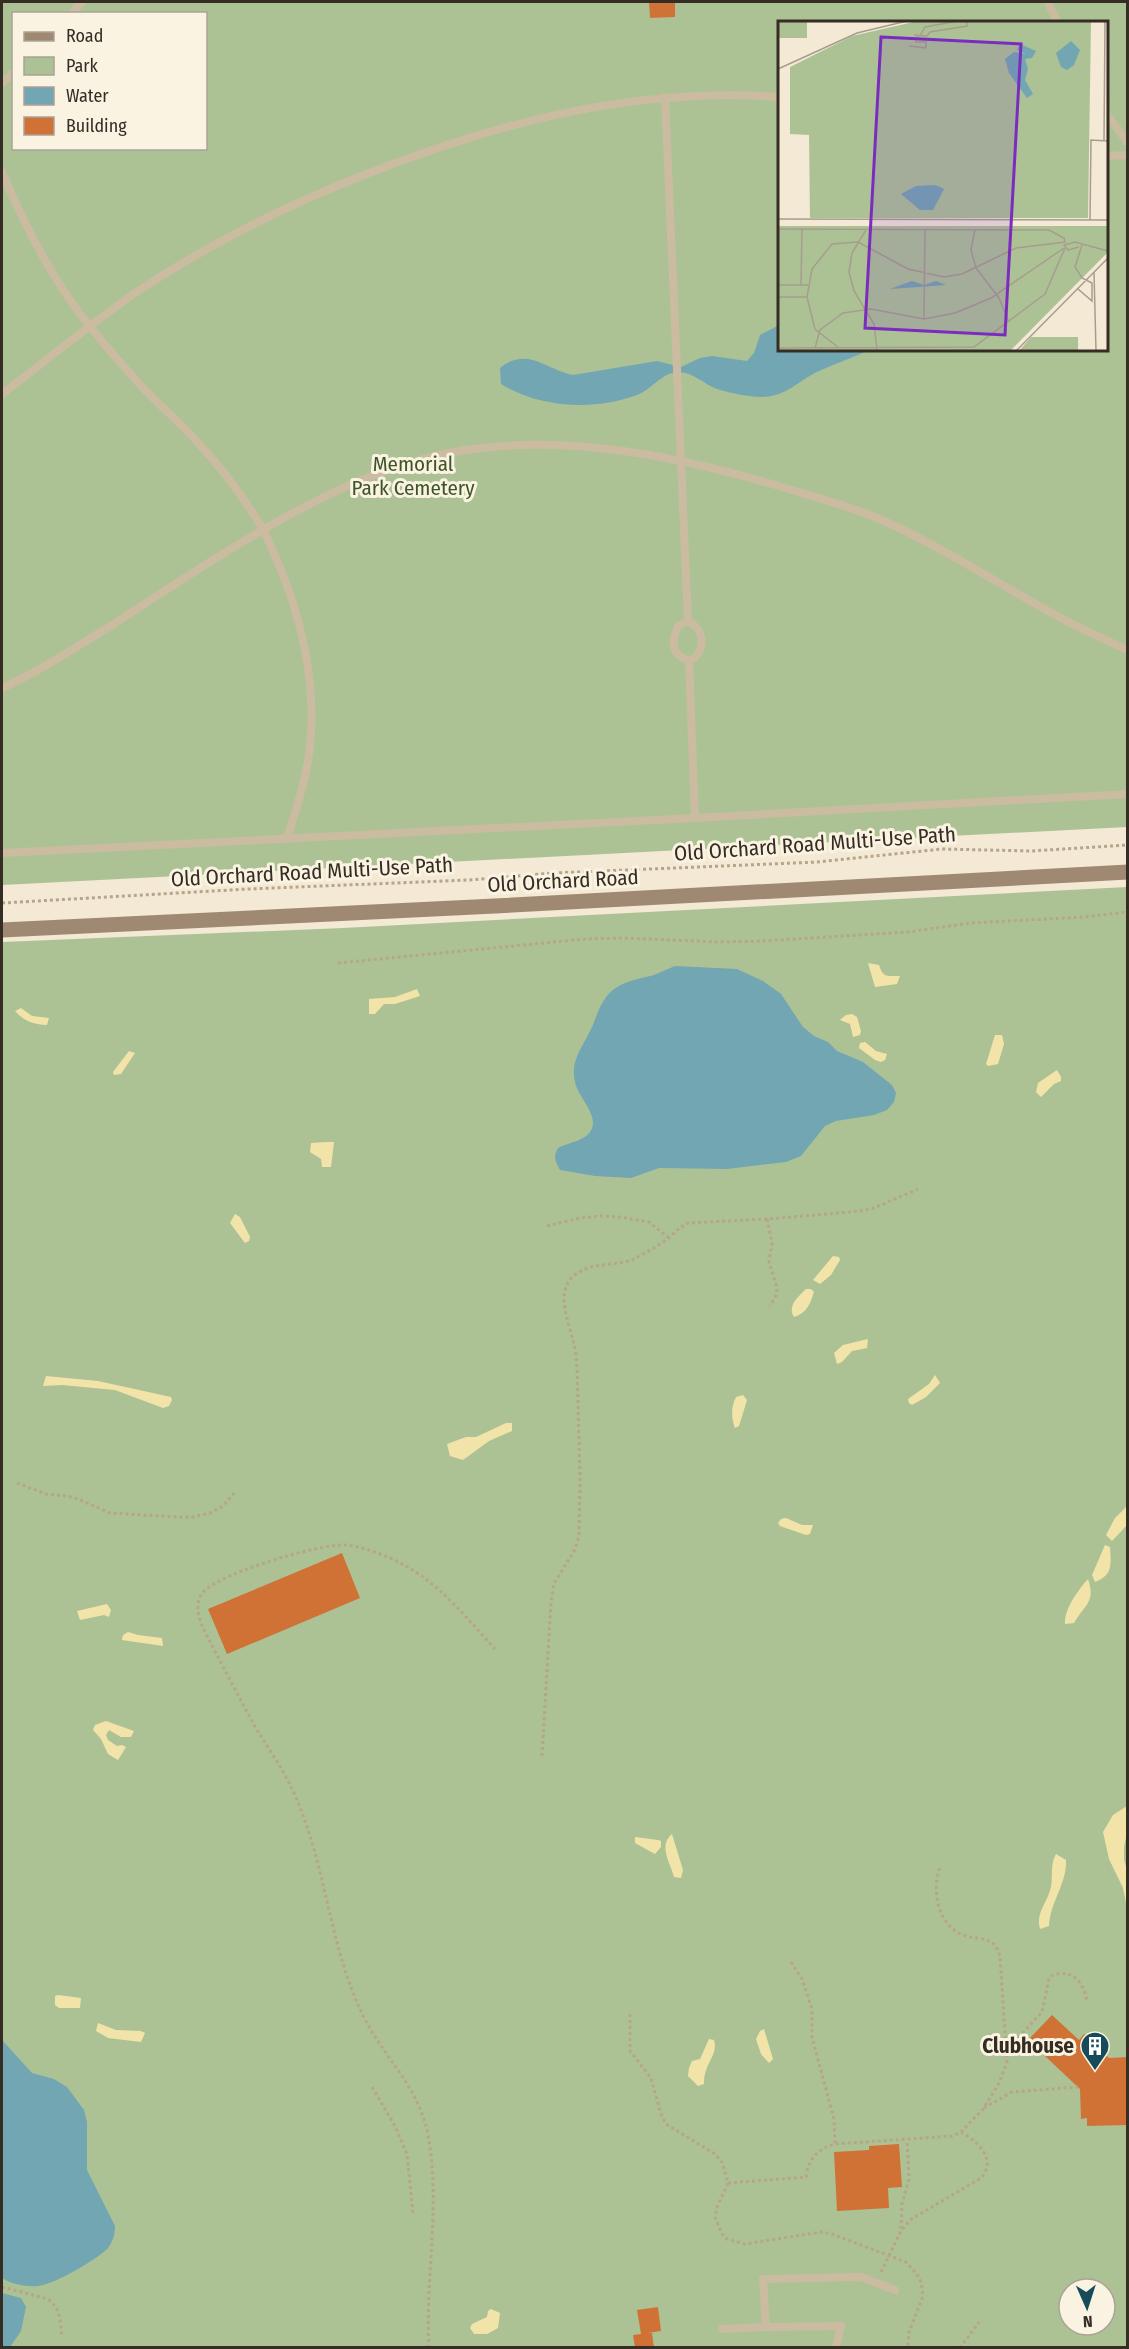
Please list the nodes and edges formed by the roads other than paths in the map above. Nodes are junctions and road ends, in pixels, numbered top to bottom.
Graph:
1 (1048, 2) edge
2 (1057, 21) edge
3 (665, 97) junction
4 (778, 98) edge
5 (1108, 113) edge
6 (1128, 142) edge
7 (1128, 155) edge
8 (1108, 156) edge
9 (2, 172) edge
10 (90, 328) junction
11 (2, 394) edge
12 (682, 460) junction
13 (264, 530) junction
14 (688, 621) junction
15 (1128, 650) edge
16 (689, 661) junction
17 (2, 688) edge
18 (1128, 794) edge
19 (695, 818) junction
20 (287, 839) junction
21 (2, 853) edge
22 (1128, 872) edge
23 (2, 930) edge
24 (895, 2290) dead end
25 (765, 2327) junction
26 (722, 2329) dead end
27 (836, 2348) edge

1 - 2 lane
3 - 4 lane
3 - 10 lane
3 - 12 lane
5 - 6 lane
7 - 8 lane
9 - 10 lane
10 - 11 lane
10 - 13 lane
12 - 13 lane
12 - 14 lane
12 - 15 lane
13 - 17 lane
13 - 20 lane
14 - 16 lane
14 - 16 lane
16 - 19 lane
18 - 19 lane
19 - 20 lane
20 - 21 lane
22 - 23 main road, Old Orchard Road
24 - 25 lane
25 - 26 lane
25 - 27 lane

